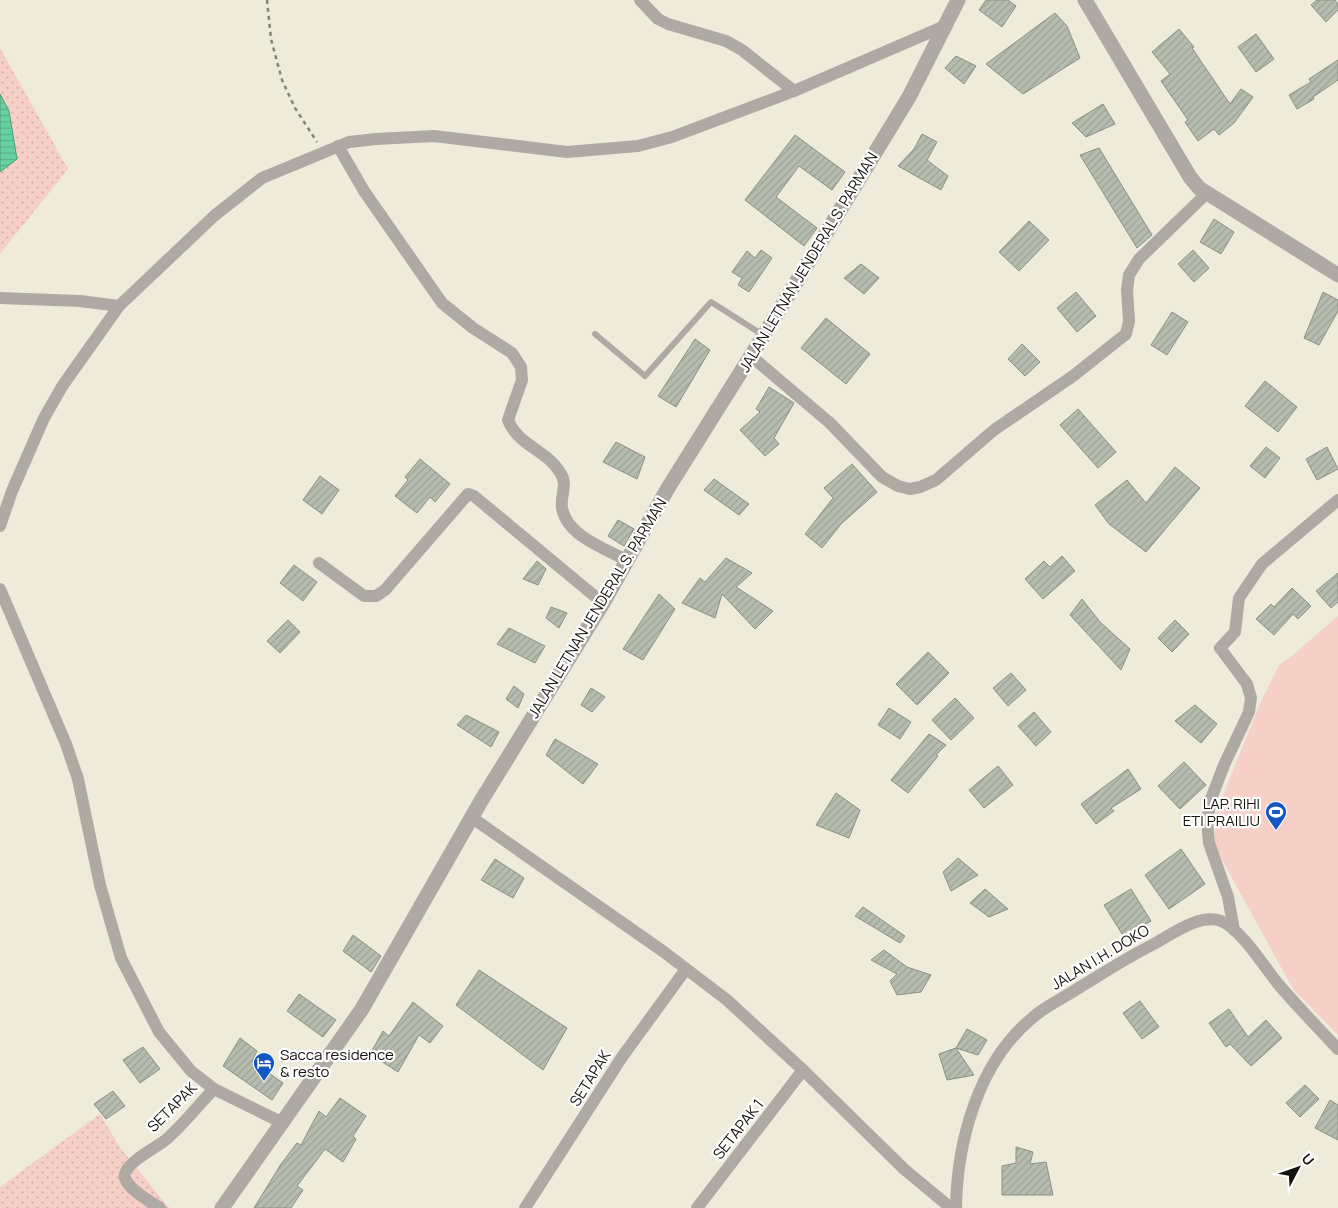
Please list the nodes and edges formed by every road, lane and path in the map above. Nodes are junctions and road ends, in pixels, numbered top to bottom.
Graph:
1 (267, 0) edge
2 (640, 0) edge
3 (958, 0) edge
4 (1085, 0) edge
5 (947, 25) junction
6 (794, 91) junction
7 (338, 146) junction
8 (323, 152) junction
9 (1207, 193) junction
10 (1338, 275) edge
11 (0, 298) edge
12 (119, 306) junction
13 (595, 334) dead end
14 (764, 335) junction
15 (751, 356) junction
16 (1338, 500) edge
17 (0, 526) edge
18 (626, 560) junction
19 (319, 563) dead end
20 (0, 589) edge
21 (602, 603) junction
22 (472, 817) junction
23 (1234, 930) junction
24 (686, 969) junction
25 (1338, 1049) edge
26 (803, 1070) junction
27 (214, 1089) junction
28 (281, 1122) junction
29 (160, 1208) edge
30 (222, 1208) edge
31 (525, 1208) edge
32 (697, 1208) edge
33 (951, 1208) edge
34 (956, 1208) edge

1 - 8 path
2 - 6 street
3 - 5 street, JALAN LETNAN JENDERAL S. PARMAN
4 - 9 street
5 - 6 street
5 - 14 street, JALAN LETNAN JENDERAL S. PARMAN
6 - 7 street
7 - 8 street
7 - 18 street
8 - 12 street
9 - 10 street
9 - 15 street
11 - 12 street
12 - 17 street
13 - 14 lane
14 - 15 street, JALAN LETNAN JENDERAL S. PARMAN
15 - 18 street, JALAN LETNAN JENDERAL S. PARMAN
16 - 23 street
18 - 21 street, JALAN LETNAN JENDERAL S. PARMAN
19 - 21 street
20 - 27 street
21 - 22 street, JALAN LETNAN JENDERAL S. PARMAN
22 - 24 street
22 - 28 street, JALAN LETNAN JENDERAL S. PARMAN
23 - 25 street, JALAN I.H. DOKO
23 - 34 street, JALAN I.H. DOKO
24 - 26 street
24 - 31 street, SETAPAK
26 - 32 street, SETAPAK 1
26 - 33 street
27 - 28 street
27 - 29 street, SETAPAK
28 - 30 street, JALAN LETNAN JENDERAL S. PARMAN

